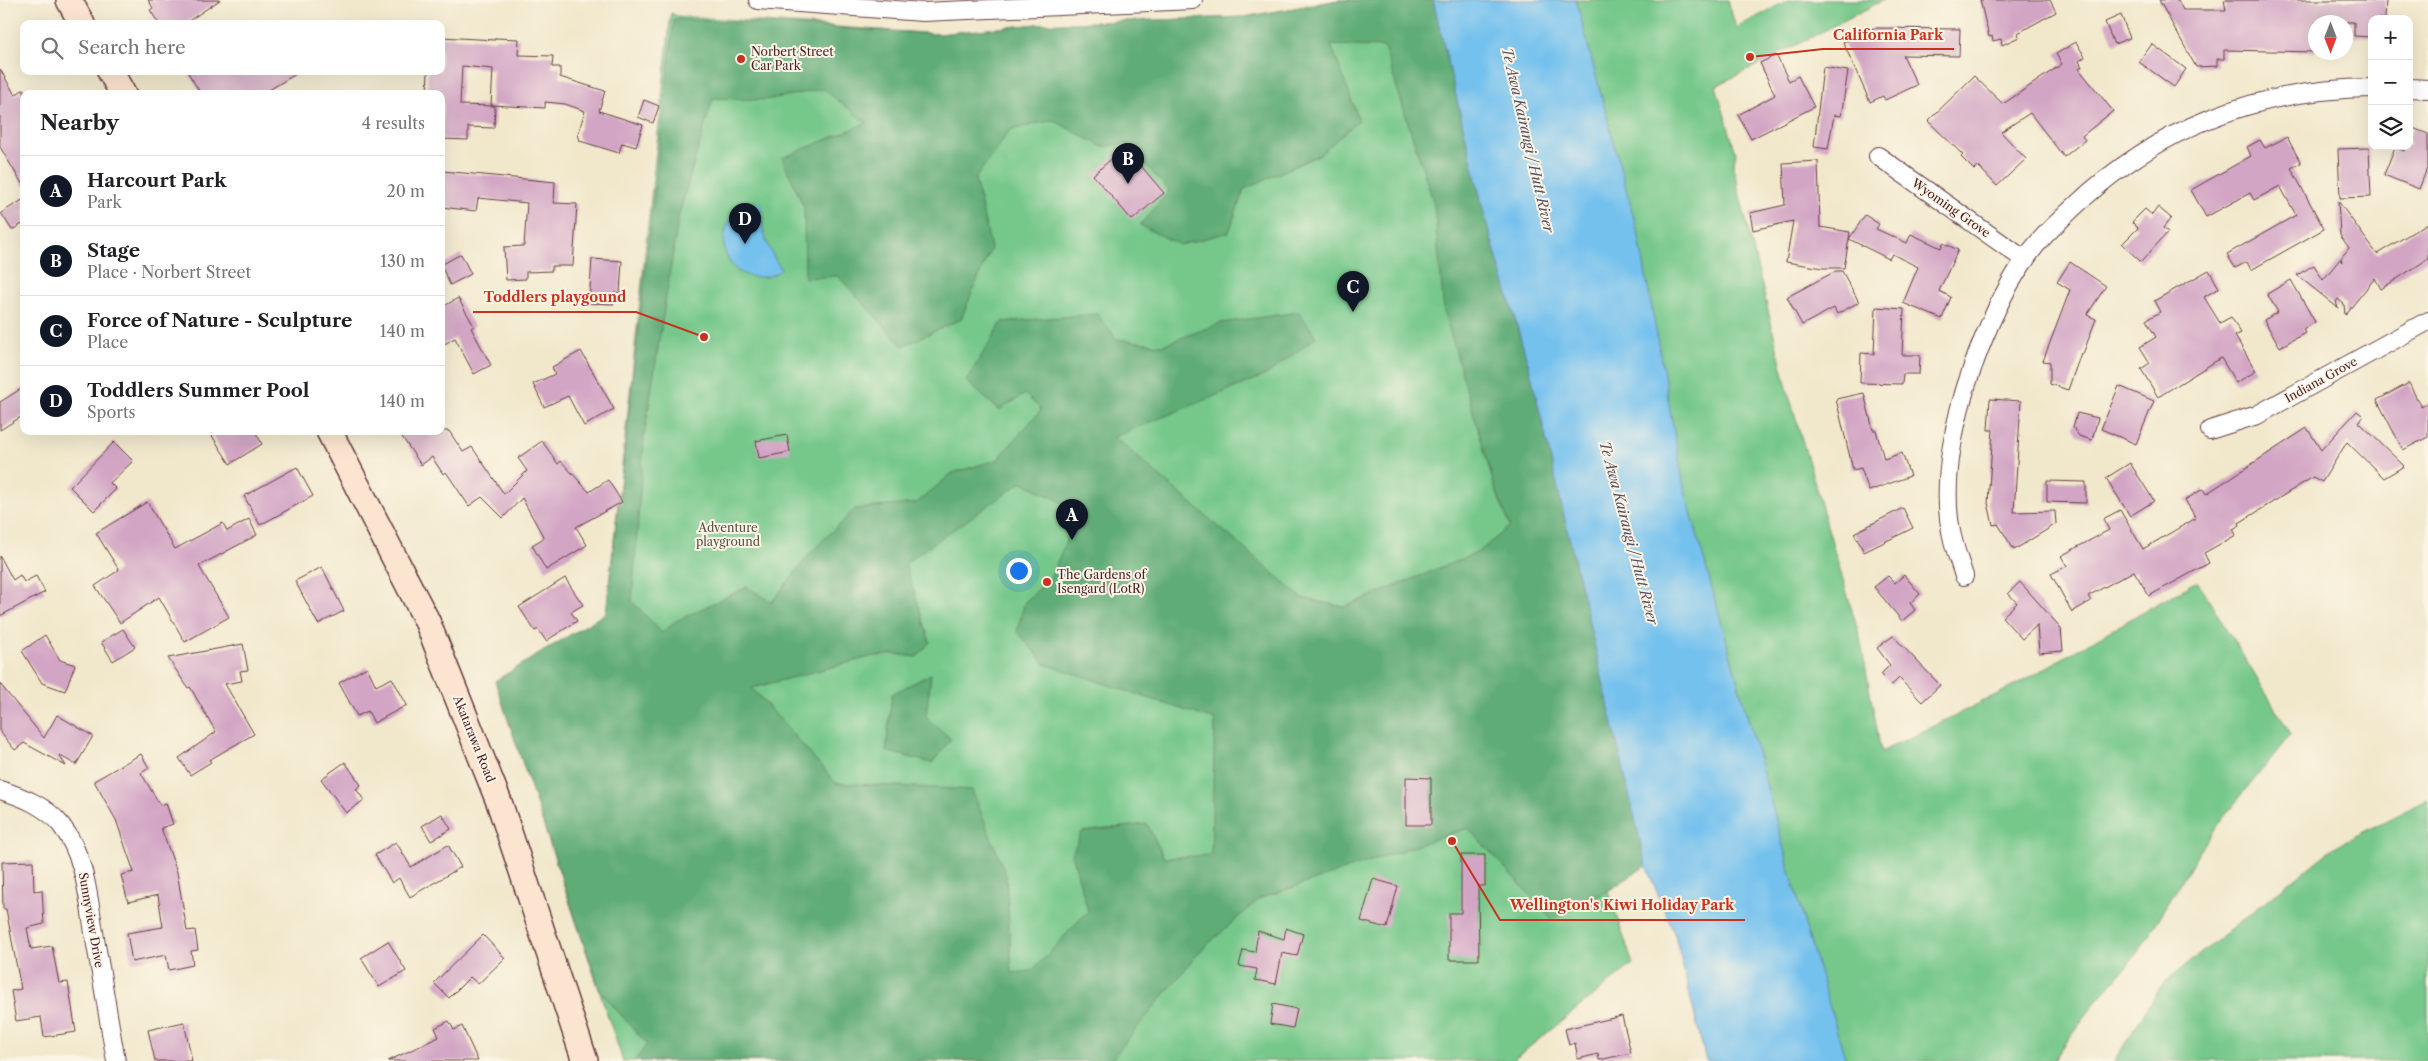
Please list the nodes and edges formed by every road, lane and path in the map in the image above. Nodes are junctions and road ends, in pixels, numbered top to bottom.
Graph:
1 (69, 0) edge
2 (758, 0) edge
3 (1193, 0) edge
4 (872, 4) edge
5 (80, 20) edge
6 (112, 75) edge
7 (2368, 88) edge
8 (2413, 88) edge
9 (2428, 89) edge
10 (121, 90) edge
11 (1878, 156) dead end
12 (2025, 260) junction
13 (2428, 321) edge
14 (2210, 430) dead end
15 (331, 435) edge
16 (1964, 576) dead end
17 (0, 790) edge
18 (116, 1061) edge
19 (585, 1061) edge

1 - 5 street
2 - 4 street
3 - 4 street
6 - 10 street
7 - 12 street
8 - 9 street
11 - 12 street, Wyoming Grove
12 - 16 street
13 - 14 street, Indiana Grove
15 - 19 street, Akatarawa Road
17 - 18 street, Sunnyview Drive

